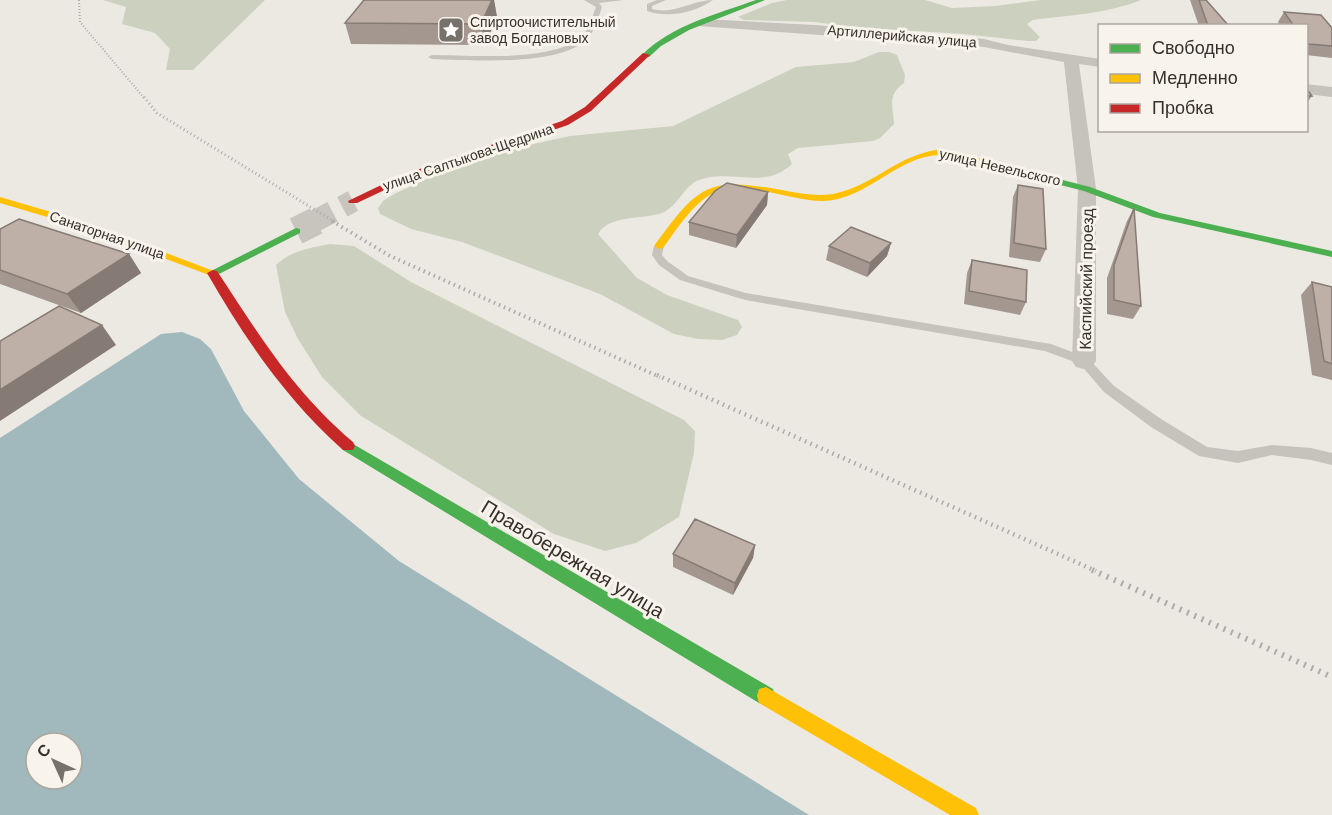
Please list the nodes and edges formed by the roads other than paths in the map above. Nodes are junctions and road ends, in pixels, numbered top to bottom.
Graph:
1 (621, 0) edge
2 (663, 0) edge
3 (710, 0) edge
4 (762, 0) edge
5 (590, 1) edge
6 (703, 23) junction
7 (432, 57) dead end
8 (1071, 60) junction
9 (1098, 63) edge
10 (1308, 89) edge
11 (1332, 92) edge
12 (1087, 189) junction
13 (0, 200) edge
14 (353, 201) tunnel mouth
15 (296, 231) tunnel mouth
16 (659, 246) joint
17 (1332, 254) edge
18 (213, 273) junction
19 (1084, 361) junction
20 (1332, 459) edge
21 (969, 815) edge

1 - 5 lane
2 - 3 lane
4 - 6 street, улица Салтыкова-Щедрина
5 - 7 lane
6 - 8 street, Артиллерийская улица
6 - 14 street, улица Салтыкова-Щедрина
8 - 9 street, Артиллерийская улица
8 - 12 street, Каспийский проезд
10 - 11 street
12 - 16 street, улица Невельского
12 - 17 street, улица Невельского
12 - 19 street, Каспийский проезд
13 - 18 street, Санаторная улица
15 - 18 street
16 - 19 lane
18 - 21 street, Правобережная улица
19 - 20 lane, Каспийский проезд

